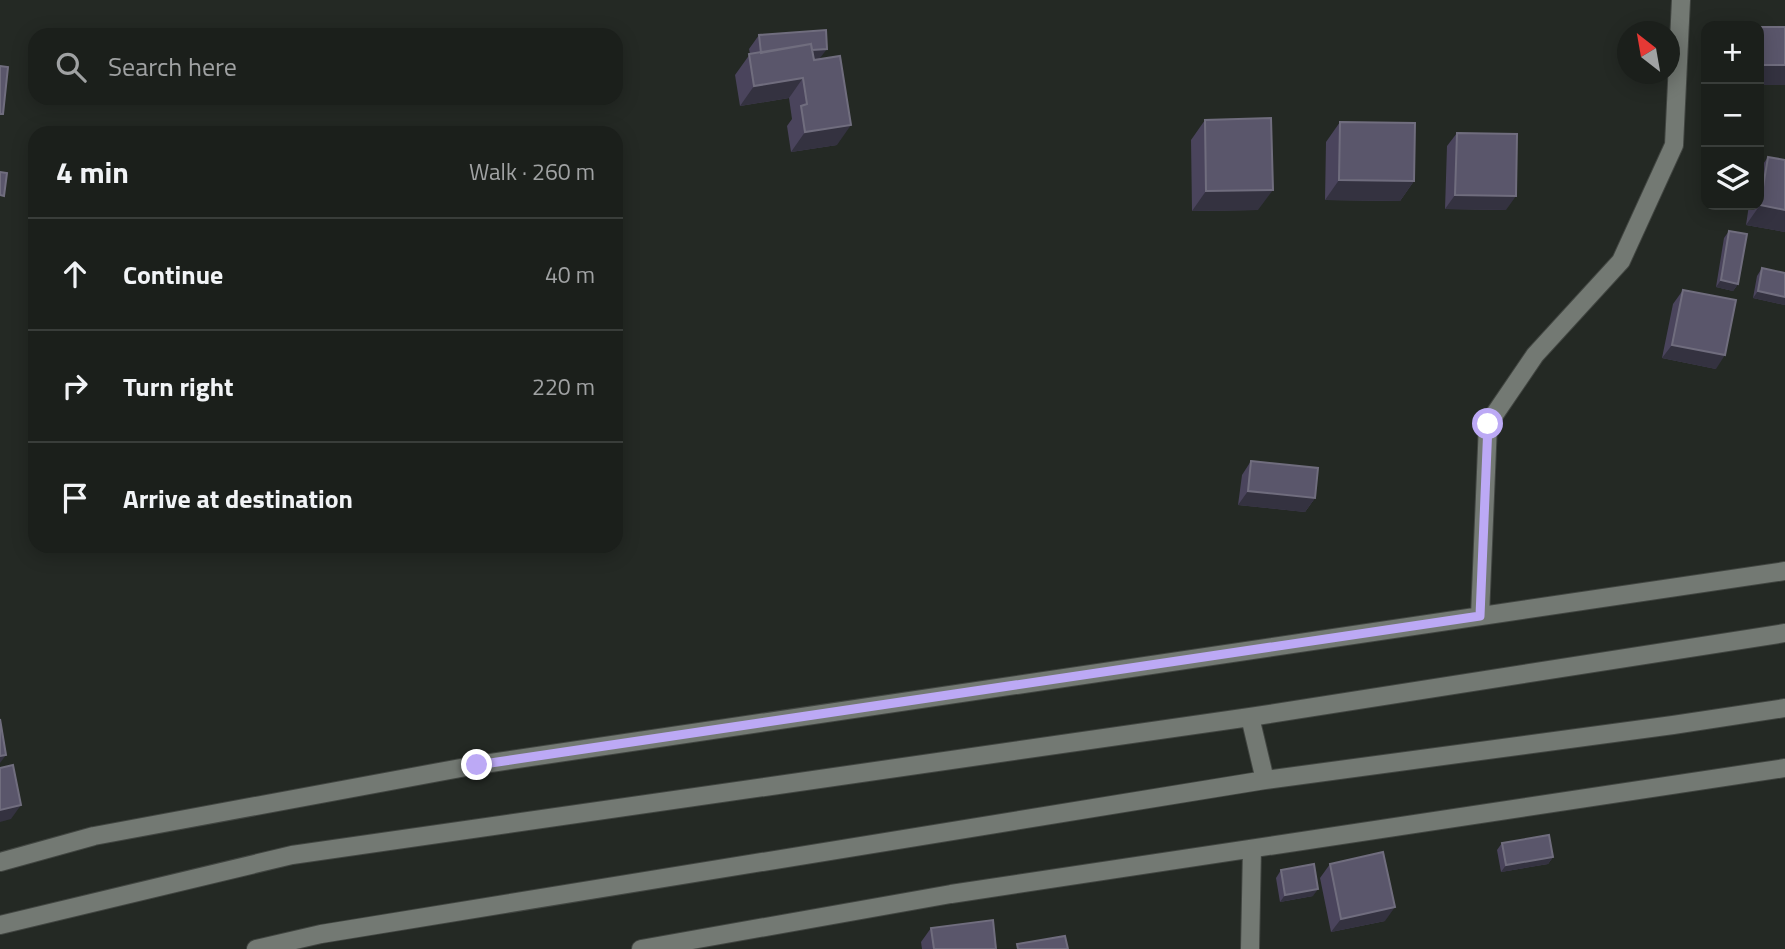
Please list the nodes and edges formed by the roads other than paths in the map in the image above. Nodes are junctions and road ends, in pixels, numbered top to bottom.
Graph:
1 (1681, 0) edge
2 (1785, 571) edge
3 (1480, 616) junction
4 (1785, 633) edge
5 (1785, 708) edge
6 (1250, 717) junction
7 (1785, 768) edge
8 (1265, 780) junction
9 (1252, 849) junction
10 (0, 862) edge
11 (0, 925) edge
12 (256, 949) edge
13 (641, 949) edge
14 (1250, 949) edge

1 - 3 street
2 - 3 street
3 - 10 street
4 - 6 street
5 - 8 street
6 - 8 street
6 - 11 street
7 - 9 street
8 - 12 street
9 - 13 street
9 - 14 street

